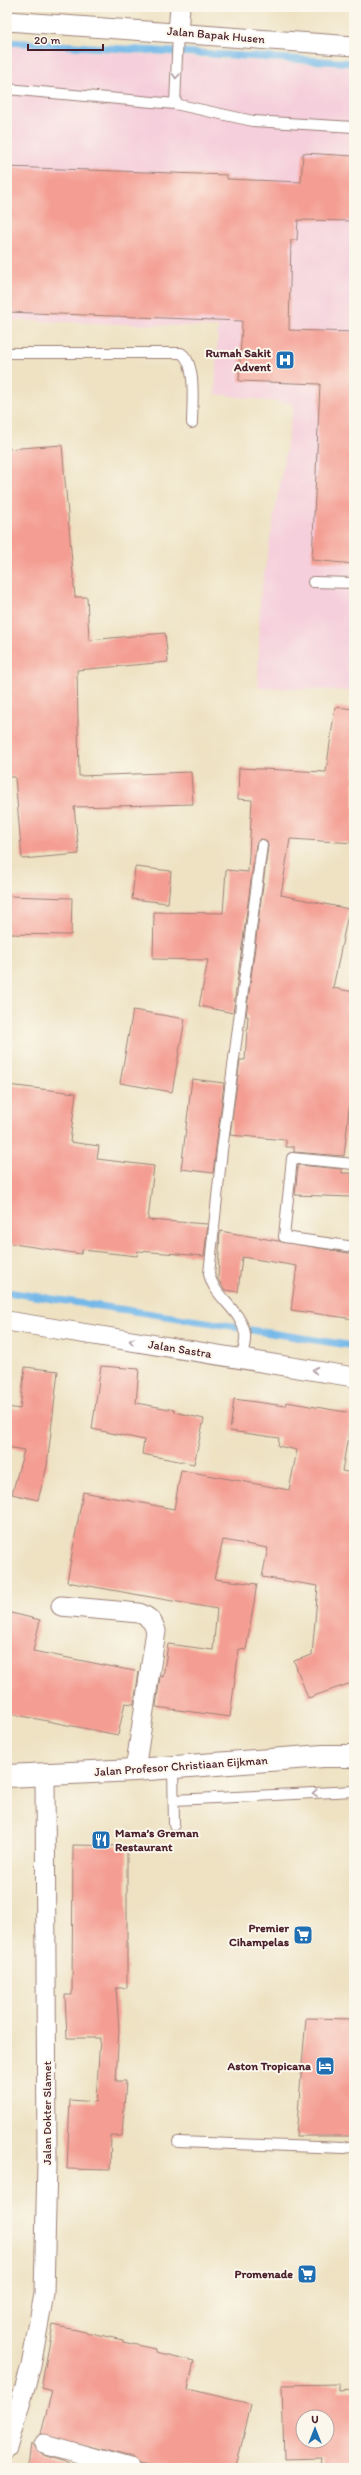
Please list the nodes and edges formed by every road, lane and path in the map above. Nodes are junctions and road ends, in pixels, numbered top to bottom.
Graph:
1 (180, 7) edge
2 (7, 21) edge
3 (178, 32) junction
4 (354, 46) edge
5 (7, 89) edge
6 (175, 104) junction
7 (354, 127) edge
8 (7, 353) edge
9 (192, 423) dead end
10 (313, 582) dead end
11 (354, 583) edge
12 (262, 845) dead end
13 (354, 1164) edge
14 (354, 1247) edge
15 (7, 1321) edge
16 (242, 1359) junction
17 (354, 1376) edge
18 (61, 1606) dead end
19 (354, 1756) edge
20 (173, 1767) junction
21 (135, 1770) junction
22 (45, 1774) junction
23 (7, 1776) edge
24 (354, 1791) edge
25 (174, 1800) junction
26 (174, 1825) dead end
27 (178, 2142) dead end
28 (354, 2146) edge
29 (44, 2444) dead end
30 (7, 2448) edge
31 (129, 2468) edge

1 - 3 street
2 - 3 street, Jalan Bapak Husen
3 - 4 street, Jalan Bapak Husen
3 -> 6 lane
5 - 6 lane
6 - 7 lane
8 - 9 lane
10 - 11 lane
12 - 16 lane
13 - 14 lane
16 -> 15 street, Jalan Sastra
17 -> 16 street, Jalan Sastra
18 - 21 street
19 - 20 street, Jalan Profesor Christiaan Eijkman
20 - 21 street, Jalan Profesor Christiaan Eijkman
20 - 25 lane
21 - 22 street, Jalan Profesor Christiaan Eijkman
22 - 23 street, Jalan Profesor Christiaan Eijkman
22 - 30 street, Jalan Dokter Slamet
24 -> 25 lane
25 - 26 lane
27 - 28 lane
29 - 31 street

